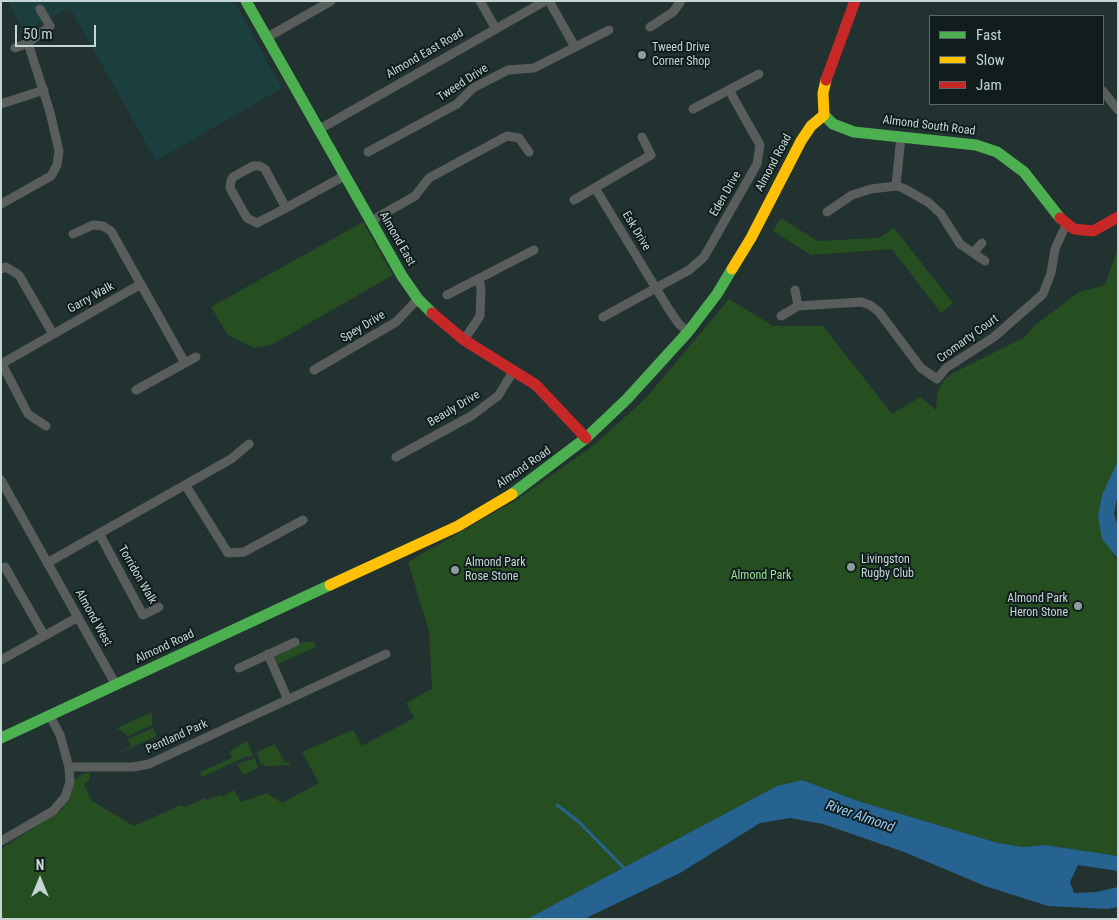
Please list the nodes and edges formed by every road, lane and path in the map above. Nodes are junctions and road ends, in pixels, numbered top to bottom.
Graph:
1 (246, 1) edge
2 (331, 1) edge
3 (480, 1) edge
4 (547, 1) edge
5 (681, 1) edge
6 (855, 1) edge
7 (40, 9) dead end
8 (650, 27) dead end
9 (496, 29) junction
10 (609, 30) dead end
11 (266, 38) junction
12 (28, 43) junction
13 (575, 47) junction
14 (15, 48) dead end
15 (759, 74) dead end
16 (44, 90) junction
17 (729, 90) junction
18 (1104, 92) edge
19 (1, 104) edge
20 (693, 109) dead end
21 (1118, 110) edge
22 (824, 114) junction
23 (318, 130) junction
24 (900, 136) junction
25 (642, 137) dead end
26 (368, 152) dead end
27 (529, 152) dead end
28 (344, 176) junction
29 (896, 186) junction
30 (595, 188) junction
31 (574, 200) dead end
32 (1, 204) edge
33 (286, 208) junction
34 (827, 212) dead end
35 (1118, 217) edge
36 (370, 221) junction
37 (1066, 225) junction
38 (73, 234) dead end
39 (982, 243) dead end
40 (534, 250) dead end
41 (973, 253) junction
42 (985, 261) dead end
43 (1, 269) edge
44 (479, 279) junction
45 (141, 284) junction
46 (655, 287) junction
47 (795, 290) dead end
48 (448, 295) dead end
49 (418, 299) junction
50 (798, 306) junction
51 (782, 316) dead end
52 (603, 317) dead end
53 (688, 332) junction
54 (53, 334) junction
55 (464, 340) junction
56 (196, 357) dead end
57 (185, 363) junction
58 (2, 364) edge
59 (314, 370) dead end
60 (514, 370) junction
61 (136, 390) dead end
62 (46, 426) dead end
63 (586, 438) junction
64 (249, 444) dead end
65 (396, 457) dead end
66 (1, 480) edge
67 (186, 486) junction
68 (303, 520) dead end
69 (100, 535) junction
70 (47, 563) junction
71 (5, 567) dead end
72 (159, 607) dead end
73 (78, 617) junction
74 (44, 635) junction
75 (295, 642) dead end
76 (268, 654) junction
77 (386, 654) dead end
78 (1, 660) edge
79 (239, 668) dead end
80 (116, 685) junction
81 (288, 700) junction
82 (50, 716) junction
83 (1, 738) edge
84 (69, 767) junction
85 (1, 841) edge

1 - 11 street, Almond East
2 - 11 street
3 - 9 street
4 - 9 street, Almond East Road
4 - 13 street
5 - 8 street
6 - 22 street
7 - 12 street
9 - 23 street, Almond East Road
10 - 13 street, Tweed Drive
11 - 23 street, Almond East
12 - 14 street
12 - 16 street
13 - 26 street, Tweed Drive
15 - 17 street
16 - 19 street
16 - 32 street
17 - 20 street
17 - 46 street, Eden Drive
18 - 21 street
22 - 24 street, Almond South Road
22 - 53 street, Almond Road
23 - 28 street, Almond East
24 - 29 street
24 - 37 street, Almond South Road
25 - 30 street
27 - 36 street
28 - 33 street
28 - 36 street, Almond East
29 - 34 street
29 - 41 street
30 - 31 street
30 - 46 street, Esk Drive
33 - 33 street
35 - 37 street
36 - 49 street, Almond East
37 - 50 street, Cromarty Court
38 - 45 street
39 - 41 street
40 - 44 street
41 - 42 street
43 - 54 street
44 - 48 street
44 - 55 street
45 - 54 street, Garry Walk
45 - 57 street
46 - 52 street
46 - 53 street, Esk Drive
47 - 50 street
49 - 55 street, Almond East
49 - 59 street, Spey Drive
50 - 51 street, Cromarty Court
53 - 63 street, Almond Road
54 - 58 street, Garry Walk
55 - 60 street, Almond East
56 - 57 street
57 - 61 street
58 - 62 street, Garry Walk
60 - 63 street, Almond East
60 - 65 street, Beauly Drive
63 - 80 street, Almond Road
64 - 67 street
66 - 70 street, Almond West
67 - 68 street
67 - 69 street
69 - 70 street
69 - 72 street, Torridon Walk
70 - 73 street, Almond West
71 - 74 street
73 - 74 street
73 - 80 street, Almond West
74 - 78 street
75 - 76 street
76 - 79 street
76 - 81 street
77 - 81 street, Pentland Park
80 - 82 street, Almond Road
81 - 84 street, Pentland Park
82 - 83 street, Almond Road
82 - 84 street
84 - 85 street

